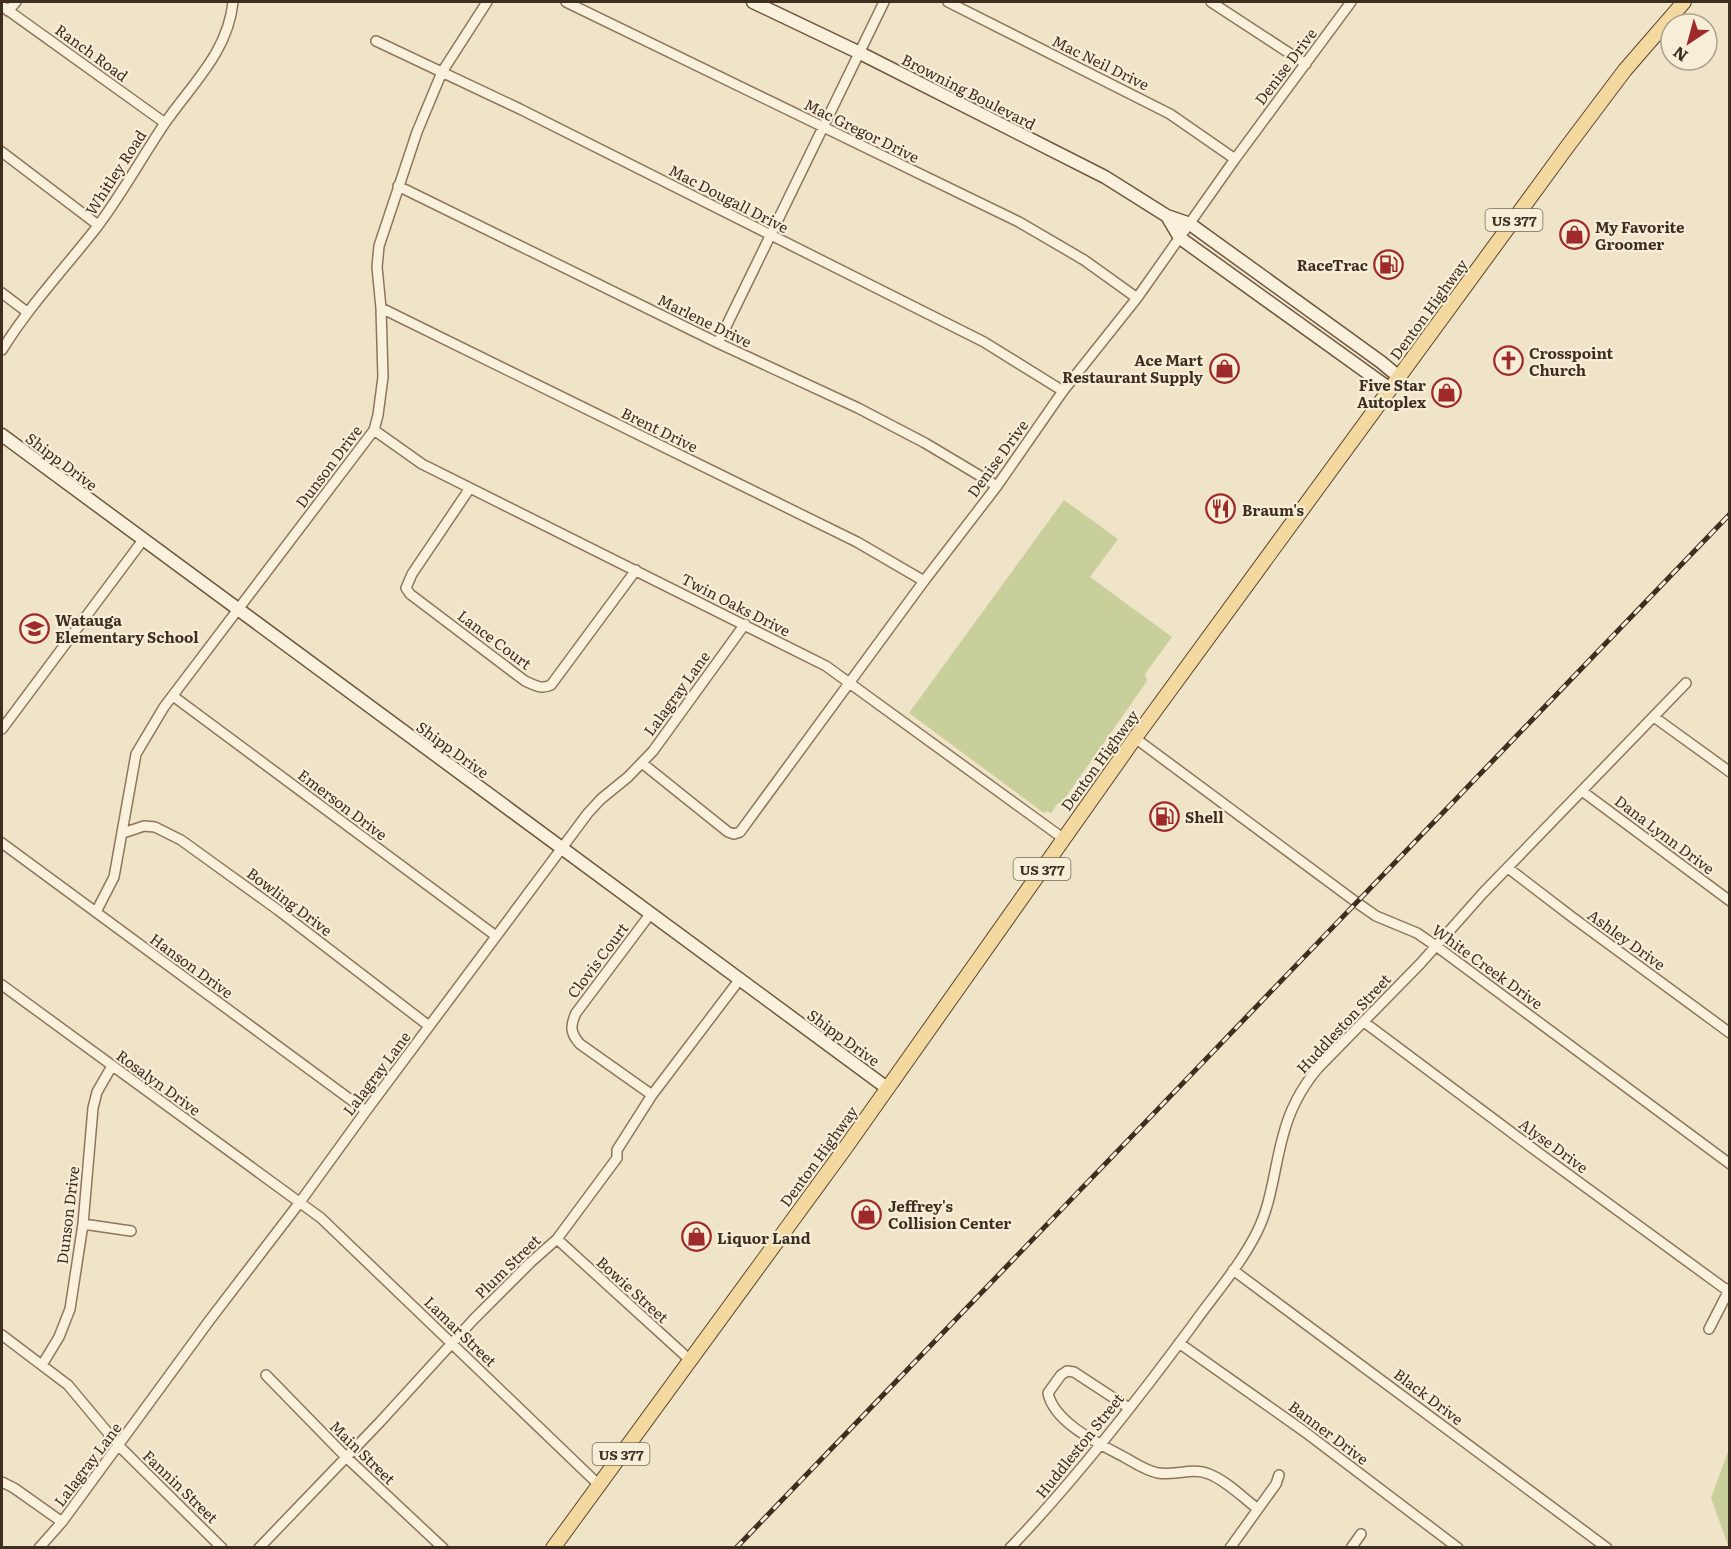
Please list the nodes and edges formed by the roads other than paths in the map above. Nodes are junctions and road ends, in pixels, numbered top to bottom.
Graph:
1 (16, 2) edge
2 (233, 2) edge
3 (487, 2) edge
4 (566, 2) edge
5 (753, 2) edge
6 (884, 2) edge
7 (948, 2) edge
8 (1211, 2) edge
9 (1351, 2) edge
10 (1684, 2) edge
11 (5, 9) edge
12 (376, 41) dead end
13 (860, 52) junction
14 (1306, 64) junction
15 (442, 72) junction
16 (165, 123) junction
17 (823, 128) junction
18 (2, 152) edge
19 (1235, 159) junction
20 (398, 186) junction
21 (1167, 216) junction
22 (1190, 224) junction
23 (98, 225) junction
24 (771, 236) junction
25 (1180, 238) junction
26 (2, 293) edge
27 (1137, 298) junction
28 (1304, 307) junction
29 (381, 308) junction
30 (27, 312) junction
31 (1294, 320) junction
32 (718, 343) junction
33 (2, 350) edge
34 (1399, 377) junction
35 (1390, 389) junction
36 (1063, 391) junction
37 (374, 430) junction
38 (2, 435) edge
39 (997, 486) junction
40 (470, 488) junction
41 (143, 540) junction
42 (636, 570) junction
43 (924, 581) junction
44 (239, 609) junction
45 (745, 624) junction
46 (849, 683) junction
47 (1686, 683) dead end
48 (172, 696) junction
49 (1654, 717) junction
50 (2, 729) edge
51 (1135, 738) junction
52 (642, 764) junction
53 (1730, 772) edge
54 (1582, 791) junction
55 (123, 833) junction
56 (1064, 839) junction
57 (2, 843) edge
58 (562, 848) junction
59 (1508, 868) junction
60 (1730, 901) edge
61 (96, 912) junction
62 (651, 913) junction
63 (496, 936) junction
64 (1436, 946) junction
65 (740, 979) junction
66 (2, 985) edge
67 (1364, 1022) junction
68 (429, 1026) junction
69 (1730, 1033) edge
70 (112, 1066) junction
71 (887, 1088) junction
72 (651, 1095) junction
73 (366, 1110) junction
74 (1730, 1164) edge
75 (300, 1202) junction
76 (83, 1224) junction
77 (131, 1231) dead end
78 (557, 1239) junction
79 (1233, 1270) junction
80 (1729, 1289) edge
81 (1709, 1329) dead end
82 (2, 1335) edge
83 (1179, 1343) junction
84 (452, 1344) junction
85 (690, 1360) junction
86 (42, 1365) junction
87 (266, 1375) dead end
88 (1129, 1408) junction
89 (1100, 1444) junction
90 (119, 1446) junction
91 (346, 1457) junction
92 (1279, 1475) dead end
93 (2, 1482) edge
94 (599, 1485) junction
95 (1258, 1509) junction
96 (62, 1522) junction
97 (1361, 1534) dead end
98 (1018, 1540) junction
99 (39, 1548) edge
100 (222, 1548) edge
101 (259, 1548) edge
102 (443, 1548) edge
103 (553, 1548) edge
104 (1010, 1548) edge
105 (1026, 1548) edge
106 (1230, 1548) edge
107 (1351, 1548) edge
108 (1458, 1548) edge
109 (1607, 1548) edge

1 - 11 street
2 - 16 street, Whitley Road
3 - 15 street, Dunson Drive
4 - 17 street, Mac Gregor Drive
5 - 13 street, Browning Boulevard
6 - 13 street
7 - 19 street, Mac Neil Drive
8 - 14 street
9 - 14 street, Denise Drive
10 - 34 main road, Denton Highway / US 377
11 - 16 street, Ranch Road
12 - 15 street, Mac Dougall Drive
13 - 17 street
13 - 21 street, Browning Boulevard
14 - 19 street, Denise Drive
15 - 20 street, Dunson Drive
15 - 24 street, Mac Dougall Drive
16 - 23 street, Whitley Road
17 - 24 street
17 - 27 street, Mac Gregor Drive
18 - 23 street
19 - 22 street, Denise Drive
20 - 29 street, Dunson Drive
20 - 32 street, Marlene Drive
21 - 22 street, Browning Boulevard
21 - 25 street, Browning Boulevard
22 - 25 street, Denise Drive
22 - 28 street, Browning Boulevard
23 - 30 street, Whitley Road
24 - 32 street
24 - 36 street, Mac Dougall Drive
25 - 27 street, Denise Drive
25 - 31 street, Browning Boulevard
26 - 30 street
27 - 36 street, Denise Drive
28 - 31 street
28 - 34 street, Browning Boulevard
29 - 37 street, Dunson Drive
29 - 43 street, Brent Drive
30 - 33 street, Whitley Road
31 - 35 street, Browning Boulevard
32 - 39 street, Marlene Drive
34 - 35 main road, Denton Highway / US 377
35 - 51 main road, Denton Highway / US 377
36 - 39 street, Denise Drive
37 - 40 street, Twin Oaks Drive
37 - 44 street, Dunson Drive
38 - 41 street, Shipp Drive
39 - 43 street, Denise Drive
40 - 42 street, Twin Oaks Drive
40 - 42 street, Lance Court
41 - 44 street, Shipp Drive
41 - 50 street
42 - 45 street, Twin Oaks Drive
43 - 46 street, Denise Drive
44 - 48 street, Dunson Drive
44 - 58 street, Shipp Drive
45 - 46 street, Twin Oaks Drive
45 - 52 street, Lalagray Lane
46 - 52 street, Denise Drive
46 - 56 street, Twin Oaks Drive
47 - 49 street, Huddleston Street
48 - 55 street, Dunson Drive
48 - 63 street, Emerson Drive
49 - 53 street
49 - 54 street, Huddleston Street
51 - 56 main road, Denton Highway / US 377
51 - 64 street, White Creek Drive
52 - 58 street, Lalagray Lane
54 - 59 street, Huddleston Street
54 - 60 street, Dana Lynn Drive
55 - 61 street, Dunson Drive
55 - 68 street, Bowling Drive
56 - 71 main road, Denton Highway / US 377
57 - 61 street, Hanson Drive
58 - 62 street, Shipp Drive
58 - 63 street, Lalagray Lane
59 - 64 street, Huddleston Street
59 - 69 street, Ashley Drive
61 - 73 street, Hanson Drive
62 - 65 street, Shipp Drive
62 - 72 street, Clovis Court
63 - 68 street, Lalagray Lane
64 - 67 street, Huddleston Street
64 - 74 street, White Creek Drive
65 - 71 street, Shipp Drive
65 - 72 street, Plum Street
66 - 70 street, Rosalyn Drive
67 - 79 street, Huddleston Street
67 - 80 street, Alyse Drive
68 - 73 street, Lalagray Lane
70 - 75 street, Rosalyn Drive
70 - 76 street, Dunson Drive
71 - 85 main road, Denton Highway / US 377
72 - 78 street, Plum Street
73 - 75 street, Lalagray Lane
75 - 84 street, Lamar Street
75 - 90 street, Lalagray Lane
76 - 77 street
76 - 86 street, Dunson Drive
78 - 84 street, Plum Street
78 - 85 street, Bowie Street
79 - 83 street, Huddleston Street
79 - 109 street, Black Drive
80 - 81 street
82 - 86 street, Fannin Street
83 - 88 street, Huddleston Street
83 - 108 street, Banner Drive
84 - 91 street, Plum Street
84 - 94 street, Lamar Street
85 - 94 main road, Denton Highway / US 377
86 - 90 street, Fannin Street
87 - 91 street, Main Street
88 - 89 street, Huddleston Street
88 - 89 street
89 - 95 street
89 - 98 street, Huddleston Street
90 - 96 street, Lalagray Lane
90 - 100 street, Fannin Street
91 - 101 street, Plum Street
91 - 102 street, Main Street
92 - 95 street
93 - 96 street
94 - 103 main road, Denton Highway / US 377
95 - 106 street
96 - 99 street, Lalagray Lane
97 - 107 street
98 - 104 street, Huddleston Street
98 - 105 street

